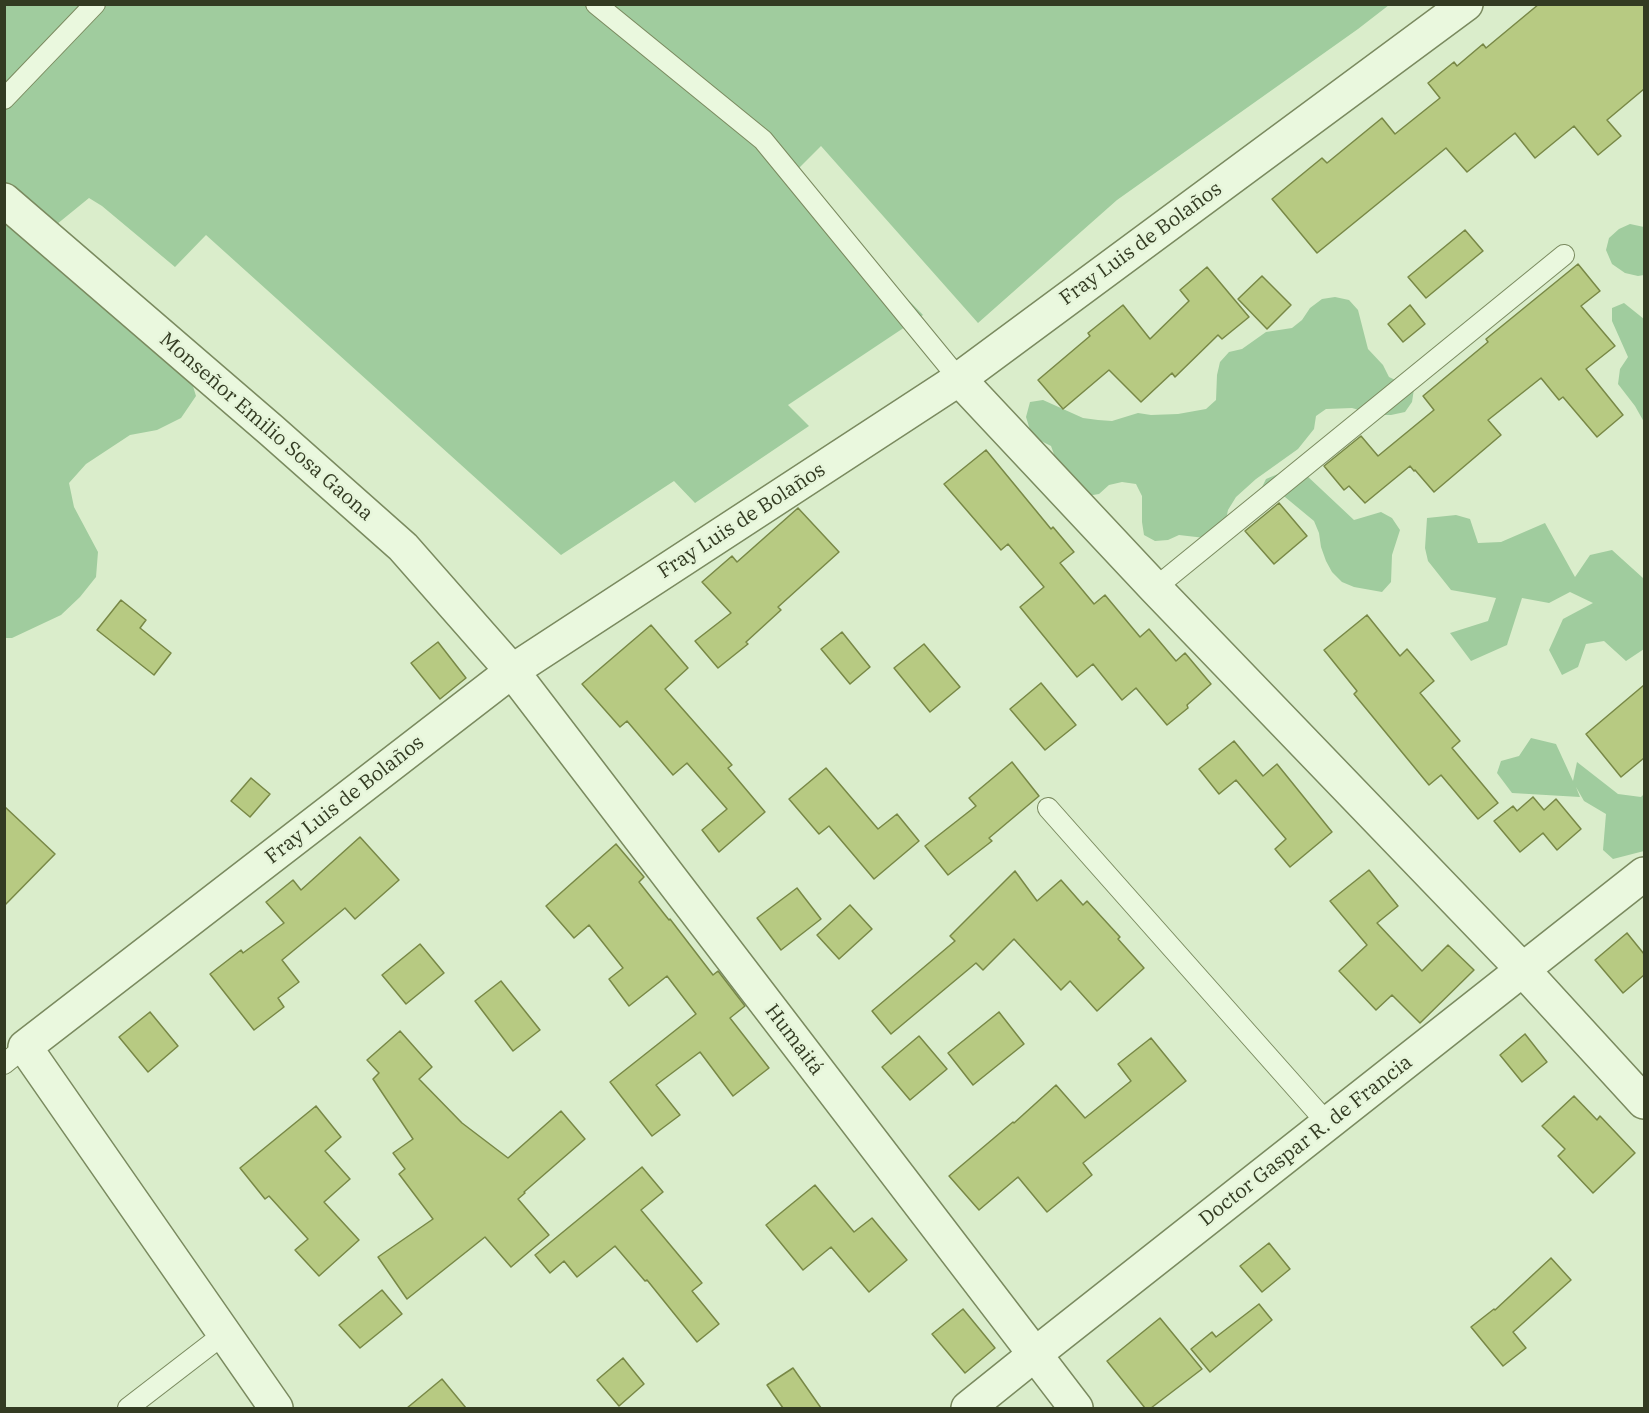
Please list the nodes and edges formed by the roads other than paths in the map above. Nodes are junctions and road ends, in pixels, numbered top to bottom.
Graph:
1 (95, 4) edge
2 (596, 4) edge
3 (1466, 4) edge
4 (4, 99) edge
5 (4, 200) edge
6 (1564, 255) dead end
7 (959, 379) junction
8 (1155, 588) junction
9 (512, 671) junction
10 (1048, 808) dead end
11 (1644, 874) edge
12 (1524, 970) junction
13 (15, 1055) edge
14 (1644, 1102) edge
15 (1328, 1124) junction
16 (224, 1334) junction
17 (1034, 1354) junction
18 (128, 1408) edge
19 (276, 1408) edge
20 (968, 1408) edge
21 (1076, 1408) edge

1 - 4 lane
2 - 7 lane
3 - 7 street, Fray Luis de Bolaños
5 - 9 street, Monseñor Emilio Sosa Gaona
6 - 8 lane
7 - 8 street
7 - 9 street, Fray Luis de Bolaños
8 - 12 street
9 - 13 street, Fray Luis de Bolaños
9 - 17 street, Humaitá
10 - 15 lane
11 - 12 street, Doctor Gaspar R. de Francia
12 - 14 street
12 - 15 street, Doctor Gaspar R. de Francia
13 - 16 street
15 - 17 street, Doctor Gaspar R. de Francia
16 - 18 lane
16 - 19 street
17 - 20 street, Doctor Gaspar R. de Francia
17 - 21 street, Humaitá

